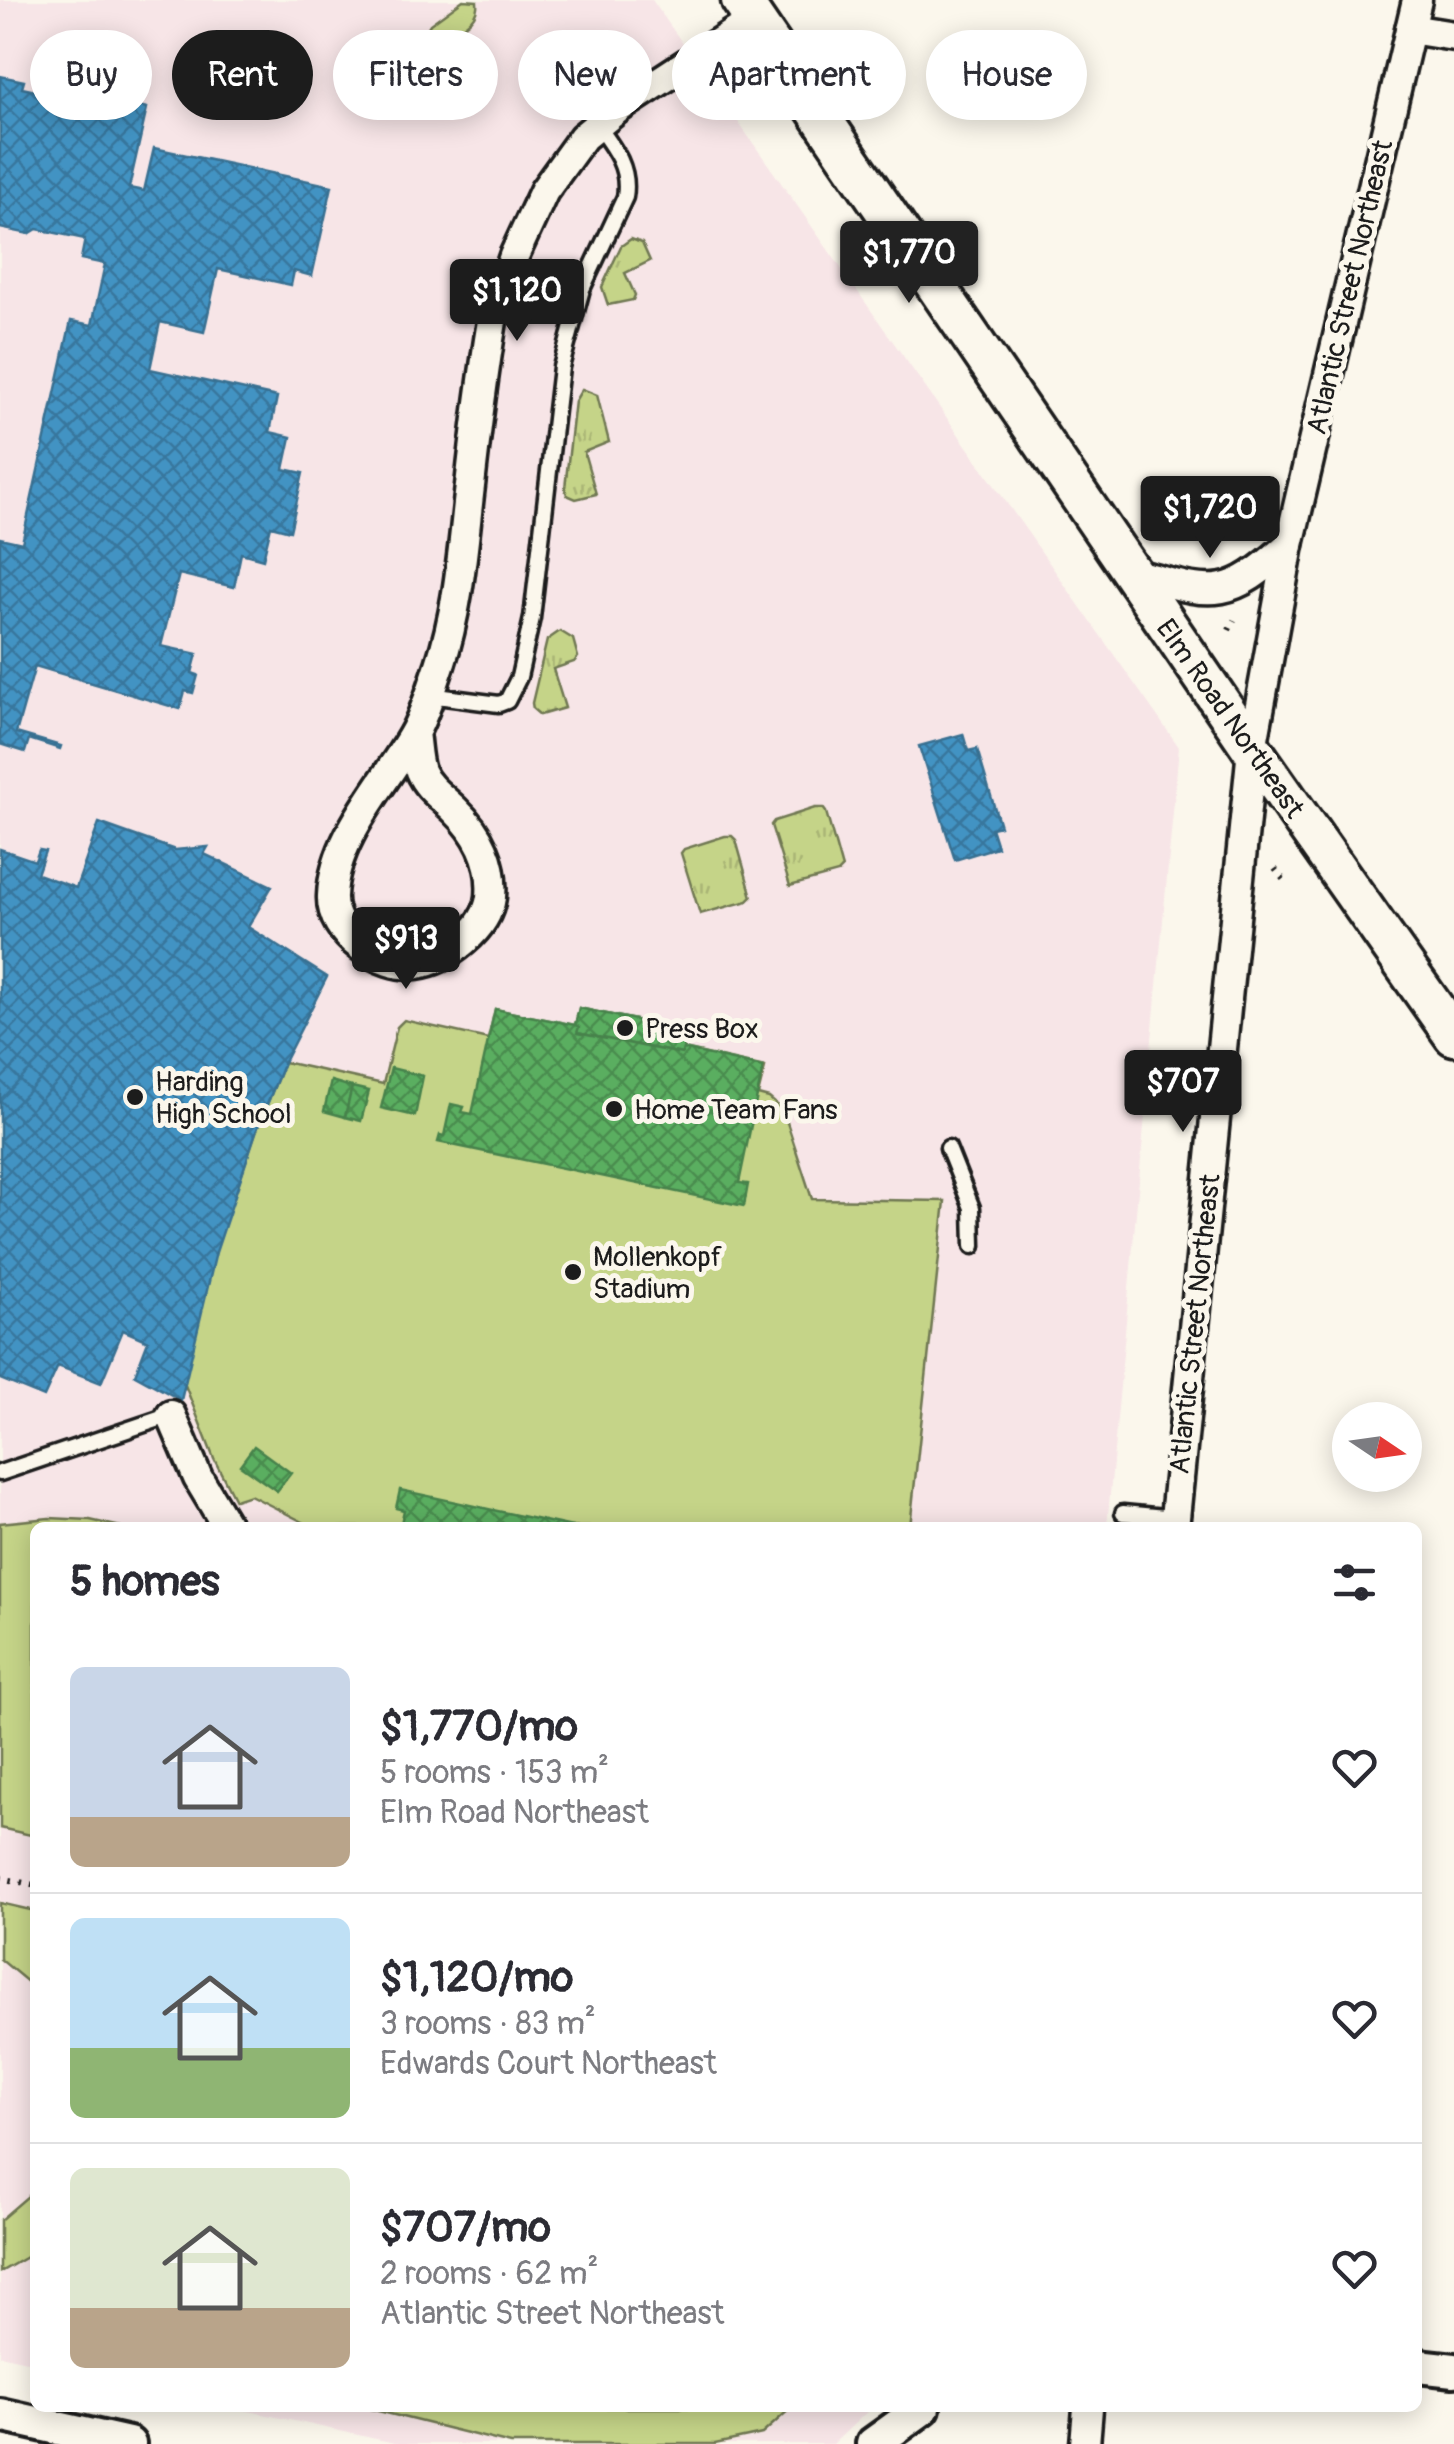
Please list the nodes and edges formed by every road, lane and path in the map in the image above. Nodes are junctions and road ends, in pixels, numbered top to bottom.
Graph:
1 (1416, 0) edge
2 (748, 10) edge
3 (1410, 28) junction
4 (1454, 36) edge
5 (597, 126) junction
6 (1289, 545) junction
7 (1132, 573) junction
8 (1229, 630) dead end
9 (1240, 630) dead end
10 (429, 694) junction
11 (414, 734) junction
12 (1252, 749) junction
13 (1285, 858) dead end
14 (1287, 884) dead end
15 (1452, 1028) edge
16 (948, 1148) dead end
17 (973, 1246) dead end
18 (171, 1415) joint
19 (0, 1473) edge
20 (1124, 1513) dead end
21 (224, 1522) edge
22 (1170, 1522) edge
23 (1175, 1522) edge
24 (0, 1878) edge
25 (30, 1884) edge
26 (1422, 2366) edge
27 (1454, 2370) edge
28 (917, 2412) edge
29 (1088, 2412) edge
30 (0, 2415) edge
31 (128, 2444) edge
32 (873, 2444) edge
33 (1085, 2444) edge

1 - 3 street, Atlantic Street Northeast
2 - 5 street
2 - 7 main road, Elm Road Northeast
3 - 4 street
3 - 6 street, Atlantic Street Northeast
5 - 10 street
5 - 10 lane
6 - 7 street
6 - 12 street, Atlantic Street Northeast
7 - 12 main road, Elm Road Northeast
8 - 9 path
10 - 11 street
11 - 11 street
12 - 15 main road, Elm Road Northeast
12 - 23 street, Atlantic Street Northeast
13 - 14 path
16 - 17 lane
18 - 19 lane
18 - 21 street
20 - 22 lane
24 - 25 path
26 - 27 street
28 - 32 street
29 - 33 street
30 - 31 street

